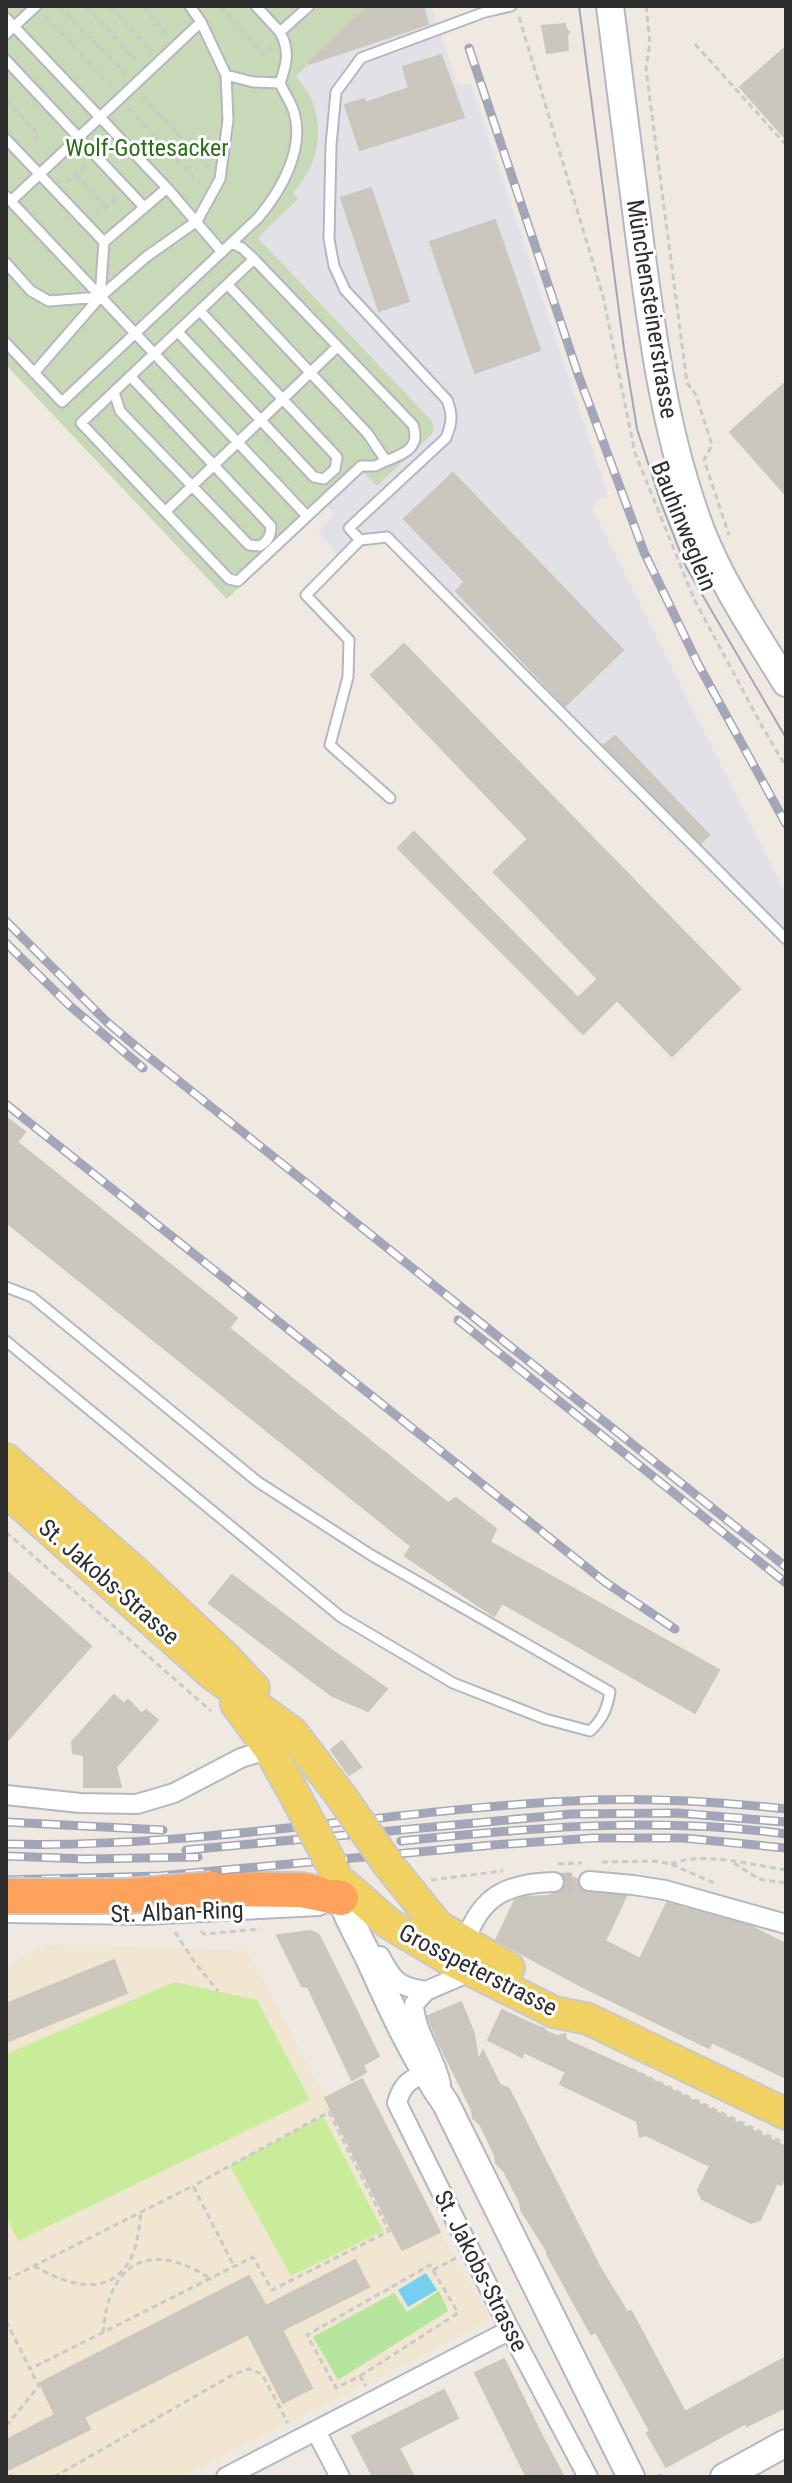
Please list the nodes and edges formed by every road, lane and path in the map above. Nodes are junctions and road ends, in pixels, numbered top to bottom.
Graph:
1 (36, 6) edge
2 (86, 6) edge
3 (110, 6) edge
4 (144, 6) edge
5 (190, 6) edge
6 (220, 6) edge
7 (256, 6) edge
8 (309, 6) edge
9 (514, 6) edge
10 (610, 6) edge
11 (646, 6) edge
12 (6, 18) edge
13 (201, 22) junction
14 (10, 30) edge
15 (281, 34) junction
16 (695, 44) dead end
17 (176, 46) junction
18 (6, 60) edge
19 (161, 60) junction
20 (147, 73) junction
21 (226, 75) junction
22 (280, 83) junction
23 (6, 99) edge
24 (120, 99) junction
25 (100, 117) junction
26 (78, 138) junction
27 (6, 139) edge
28 (786, 145) edge
29 (19, 153) junction
30 (95, 156) junction
31 (76, 174) junction
32 (39, 175) junction
33 (167, 188) junction
34 (127, 189) junction
35 (56, 193) junction
36 (211, 196) junction
37 (8, 199) edge
38 (106, 207) junction
39 (144, 207) junction
40 (197, 221) junction
41 (86, 224) junction
42 (104, 242) junction
43 (232, 243) junction
44 (222, 252) junction
45 (254, 259) junction
46 (6, 263) edge
47 (228, 285) junction
48 (100, 297) junction
49 (200, 311) junction
50 (178, 332) junction
51 (135, 334) junction
52 (6, 343) edge
53 (337, 347) junction
54 (154, 354) junction
55 (310, 372) junction
56 (34, 373) junction
57 (130, 376) junction
58 (114, 392) junction
59 (282, 399) junction
60 (261, 420) junction
61 (237, 442) junction
62 (386, 461) junction
63 (214, 464) junction
64 (193, 485) junction
65 (165, 512) junction
66 (307, 516) junction
67 (360, 540) junction
68 (731, 541) dead end
69 (786, 683) edge
70 (786, 767) edge
71 (390, 798) dead end
72 (786, 939) edge
73 (6, 1287) edge
74 (6, 1341) edge
75 (6, 1459) edge
76 (6, 1491) edge
77 (6, 1532) edge
78 (220, 1718) dead end
79 (281, 1741) junction
80 (6, 1795) edge
81 (341, 1796) junction
82 (731, 1861) junction
83 (671, 1864) dead end
84 (786, 1870) edge
85 (589, 1881) tunnel mouth
86 (554, 1882) tunnel mouth
87 (786, 1883) edge
88 (339, 1888) junction
89 (6, 1896) edge
90 (6, 1913) edge
91 (786, 1924) edge
92 (438, 1926) junction
93 (266, 1927) dead end
94 (173, 1928) dead end
95 (198, 1928) dead end
96 (461, 1964) junction
97 (218, 1991) dead end
98 (426, 1991) junction
99 (424, 2073) junction
100 (446, 2104) junction
101 (786, 2114) edge
102 (193, 2186) junction
103 (141, 2213) junction
104 (446, 2263) dead end
105 (34, 2266) junction
106 (234, 2266) junction
107 (433, 2270) junction
108 (120, 2275) junction
109 (209, 2278) junction
110 (6, 2280) edge
111 (6, 2321) edge
112 (510, 2330) junction
113 (103, 2333) junction
114 (30, 2369) junction
115 (360, 2376) junction
116 (374, 2400) junction
117 (6, 2426) edge
118 (316, 2431) junction
119 (297, 2441) junction
120 (786, 2443) edge
121 (6, 2465) edge
122 (12, 2477) edge
123 (54, 2477) edge
124 (226, 2477) edge
125 (340, 2477) edge
126 (588, 2477) edge
127 (631, 2477) edge
128 (724, 2477) edge

1 - 14 lane
1 - 24 path
2 - 20 path
3 - 19 path
4 - 17 path
5 - 13 lane
6 - 15 path
7 - 15 lane
8 - 15 lane
9 - 67 lane
9 - 70 path, Bauhinweglein
10 - 69 main road, Münchensteinerstrasse
11 - 68 path
12 - 14 lane
13 - 17 lane
13 - 21 lane
14 - 25 lane
15 - 22 lane
16 - 28 path
17 - 19 lane
18 - 26 lane
19 - 20 lane
20 - 24 lane
21 - 22 lane
21 - 36 lane
22 - 43 lane
23 - 29 path
24 - 25 lane
24 - 36 path
25 - 26 lane
25 - 33 lane
26 - 30 lane
26 - 32 lane
27 - 29 lane
29 - 32 lane
30 - 31 path
30 - 34 lane
31 - 35 path
31 - 38 path
32 - 35 lane
32 - 37 lane
33 - 39 lane
33 - 40 lane
34 - 38 path
34 - 39 lane
35 - 41 lane
36 - 40 lane
37 - 48 lane
38 - 41 path
39 - 42 lane
40 - 44 lane
40 - 48 lane
41 - 42 lane
42 - 48 lane
43 - 44 lane
43 - 45 lane
44 - 51 lane
45 - 47 lane
45 - 53 lane
46 - 48 lane
47 - 49 lane
47 - 55 lane
48 - 51 lane
48 - 56 lane
49 - 50 lane
49 - 59 lane
50 - 54 lane
50 - 60 lane
51 - 54 lane
51 - 56 lane
52 - 56 lane
53 - 55 lane
53 - 62 lane
54 - 57 lane
54 - 61 lane
55 - 59 lane
55 - 62 lane
57 - 58 lane
57 - 63 lane
58 - 64 lane
58 - 65 lane
59 - 60 lane
59 - 60 lane
60 - 61 lane
61 - 63 lane
61 - 66 lane
62 - 66 lane
63 - 64 lane
63 - 64 lane
64 - 65 lane
65 - 66 lane
67 - 71 lane
67 - 72 lane
73 - 74 lane
75 - 79 main road
76 - 79 main road, St. Jakobs-Strasse
77 - 78 path
79 - 80 street
79 - 81 main road, St. Jakobs-Strasse
79 - 88 main road, St. Jakobs-Strasse, bridge
81 - 88 main road
81 - 92 main road, Grosspeterstrasse, bridge
82 - 83 path
82 - 84 path
82 - 87 path
85 - 91 street
86 - 96 street
88 - 89 highway, bridge
88 - 90 street, St. Alban-Ring
88 - 92 main road, Grosspeterstrasse
88 - 96 main road, Grosspeterstrasse
88 - 98 street, St. Jakobs-Strasse
88 - 99 main road, St. Jakobs-Strasse
92 - 96 main road, Grosspeterstrasse
93 - 95 path
94 - 97 path
96 - 98 street
96 - 101 main road, Grosspeterstrasse
98 - 100 street, St. Jakobs-Strasse
99 - 100 main road, St. Jakobs-Strasse
99 - 112 street, St. Jakobs-Strasse
100 - 127 main road, St. Jakobs-Strasse
102 - 103 path
102 - 106 path
102 - 106 path
103 - 105 path
103 - 108 path
104 - 107 path
105 - 108 path
105 - 110 path
106 - 109 path
107 - 115 path
107 - 115 path
108 - 109 path
108 - 113 path
109 - 113 path
111 - 114 path
112 - 116 street
112 - 126 street, St. Jakobs-Strasse
113 - 114 path
114 - 117 path
115 - 116 path
116 - 118 street
118 - 119 street
118 - 125 street
119 - 123 path
119 - 124 street
120 - 128 main road
121 - 122 path

